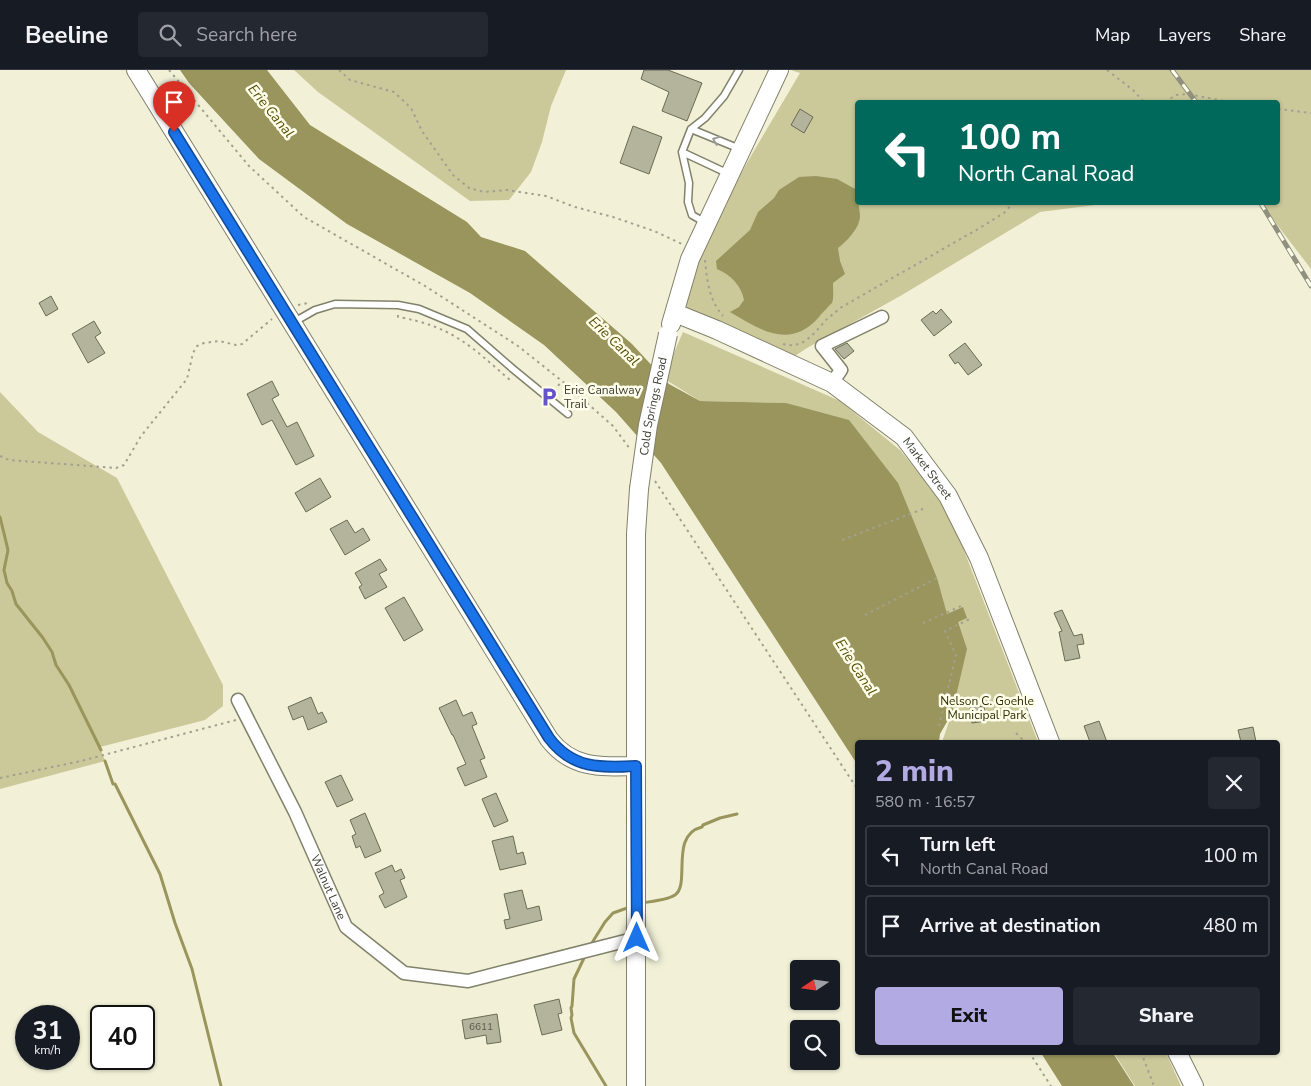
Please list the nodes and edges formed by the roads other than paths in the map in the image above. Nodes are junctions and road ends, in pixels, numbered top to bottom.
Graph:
1 (136, 70) edge
2 (739, 70) edge
3 (779, 70) edge
4 (691, 130) junction
5 (741, 150) junction
6 (682, 152) junction
7 (730, 174) junction
8 (707, 224) junction
9 (675, 314) junction
10 (289, 317) junction
11 (882, 317) dead end
12 (832, 383) junction
13 (568, 414) dead end
14 (238, 700) dead end
15 (1049, 740) edge
16 (636, 766) junction
17 (637, 938) junction
18 (1178, 1055) edge
19 (636, 1086) edge
20 (1194, 1086) edge

1 - 10 street
2 - 4 lane
3 - 5 street, Cold Springs Road
5 -> 4 lane
4 - 6 lane
5 - 7 street, Cold Springs Road
6 - 7 lane
6 - 8 lane
7 - 8 street, Cold Springs Road
8 - 9 street, Cold Springs Road
9 - 12 street, Market Street
9 - 16 street, Cold Springs Road, bridge
10 - 13 lane
10 - 16 street
11 - 12 street
12 - 15 street, Market Street
14 - 17 street, Walnut Lane
16 - 17 street, Cold Springs Road
17 - 19 street, Cold Springs Road
18 - 20 street

